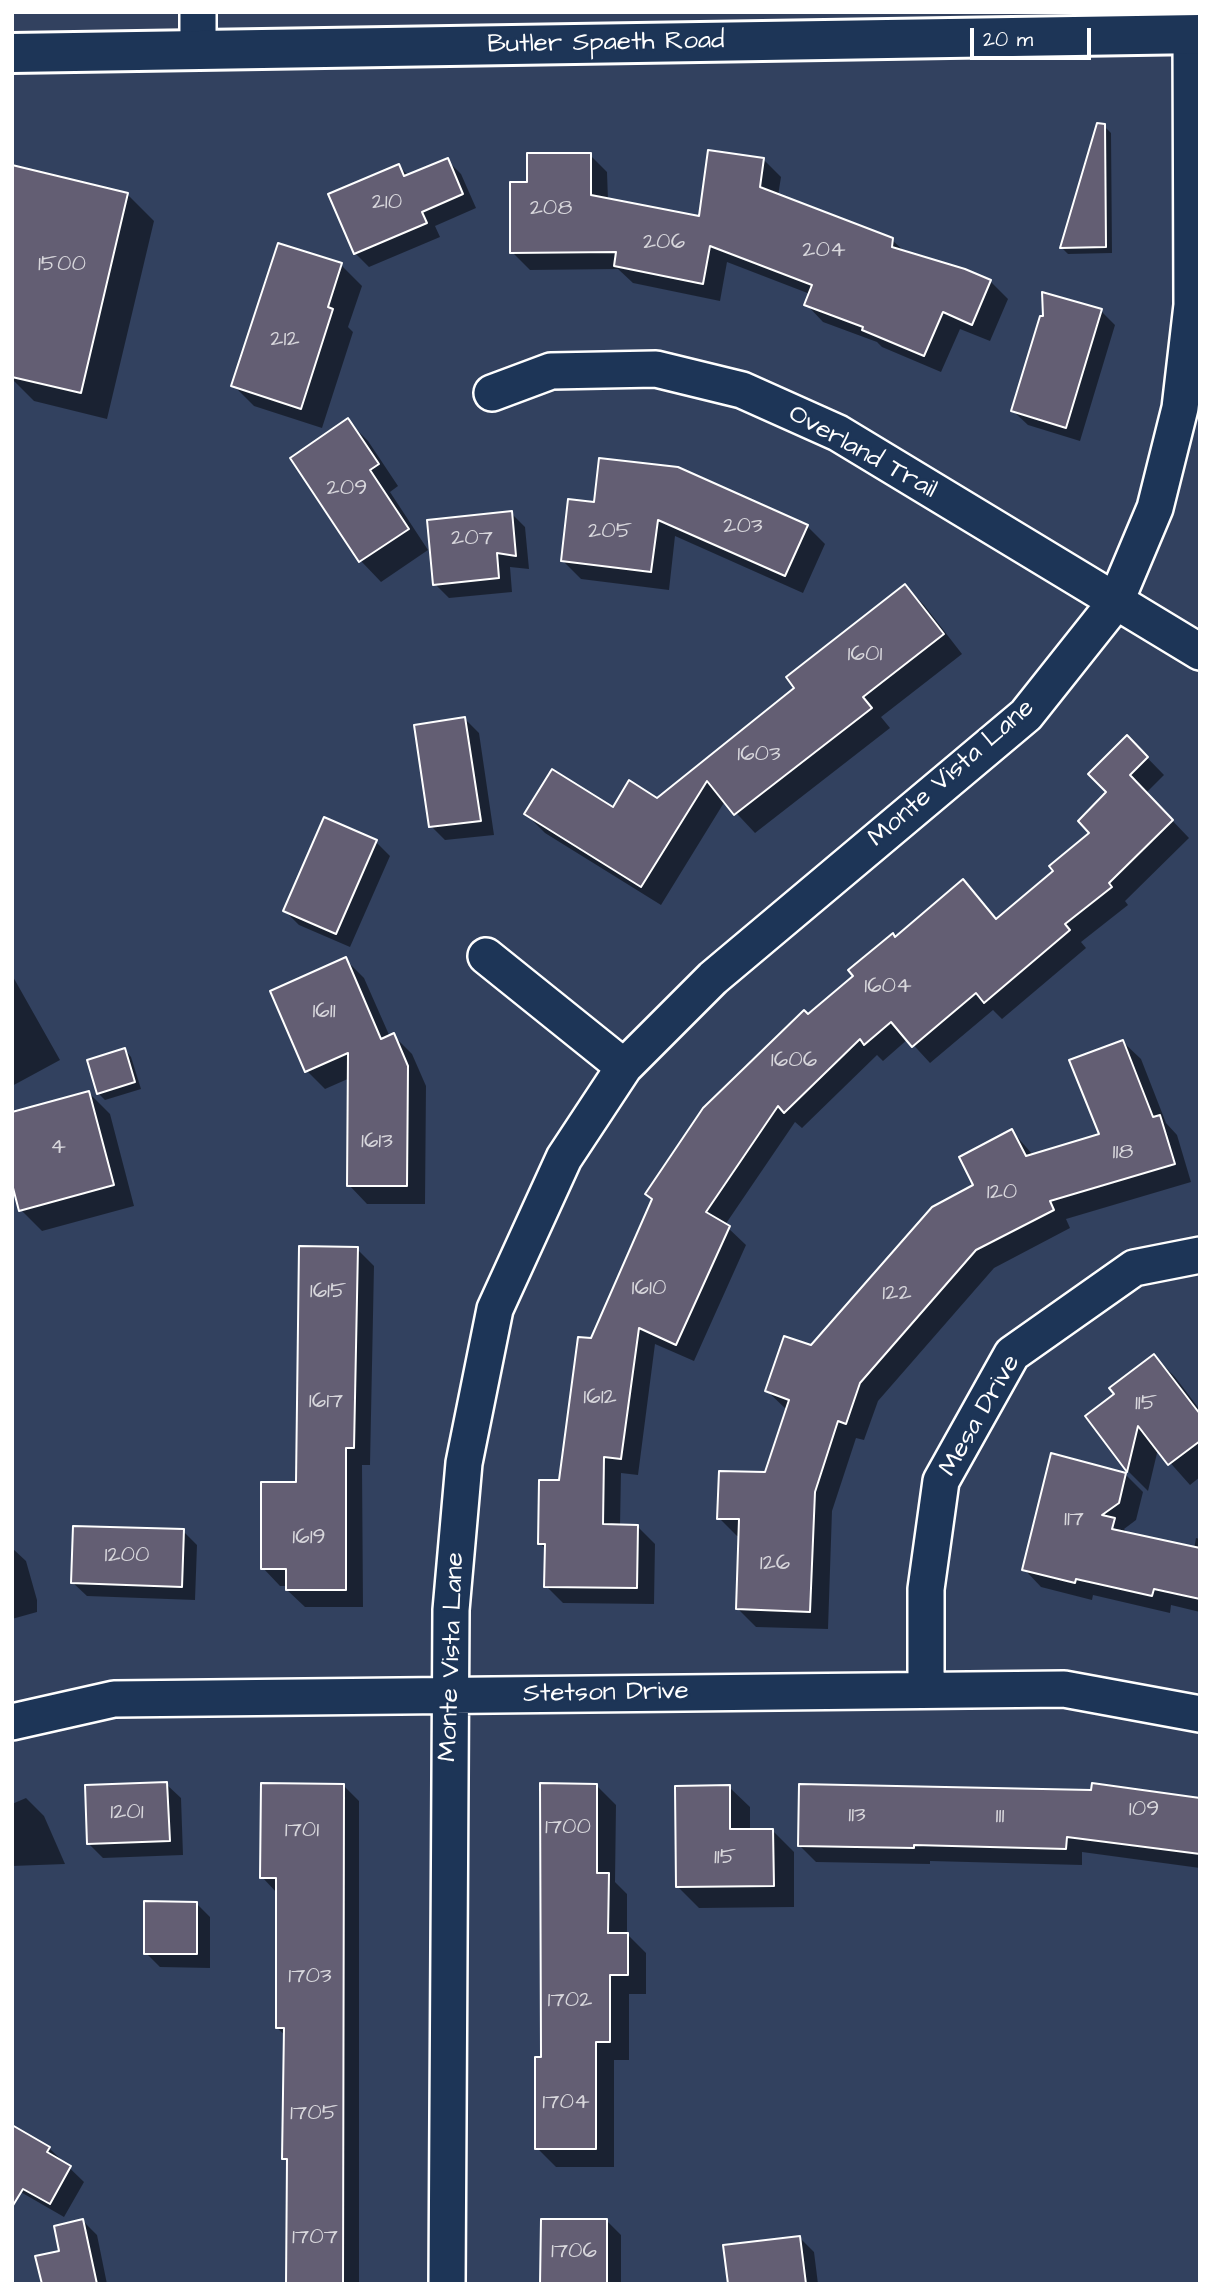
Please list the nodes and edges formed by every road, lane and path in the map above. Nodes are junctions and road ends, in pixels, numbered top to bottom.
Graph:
1 (198, 30) edge
2 (1195, 35) edge
3 (12, 53) edge
4 (492, 393) dead end
5 (1115, 603) junction
6 (1200, 652) edge
7 (486, 956) dead end
8 (624, 1067) junction
9 (1200, 1255) edge
10 (926, 1689) junction
11 (450, 1697) junction
12 (1200, 1714) edge
13 (12, 1722) edge
14 (447, 2284) edge

1 - 2 main road, Butler Spaeth Road
1 - 3 main road, Butler Spaeth Road
2 - 5 street, Monte Vista Lane
4 - 5 street, Overland Trail
5 - 6 street, Overland Trail
5 - 8 street, Monte Vista Lane
7 - 8 street
8 - 11 street, Monte Vista Lane
9 - 10 street, Mesa Drive
10 - 11 street, Stetson Drive
10 - 12 street, Stetson Drive
11 - 13 street, Stetson Drive
11 - 14 street, Monte Vista Lane

